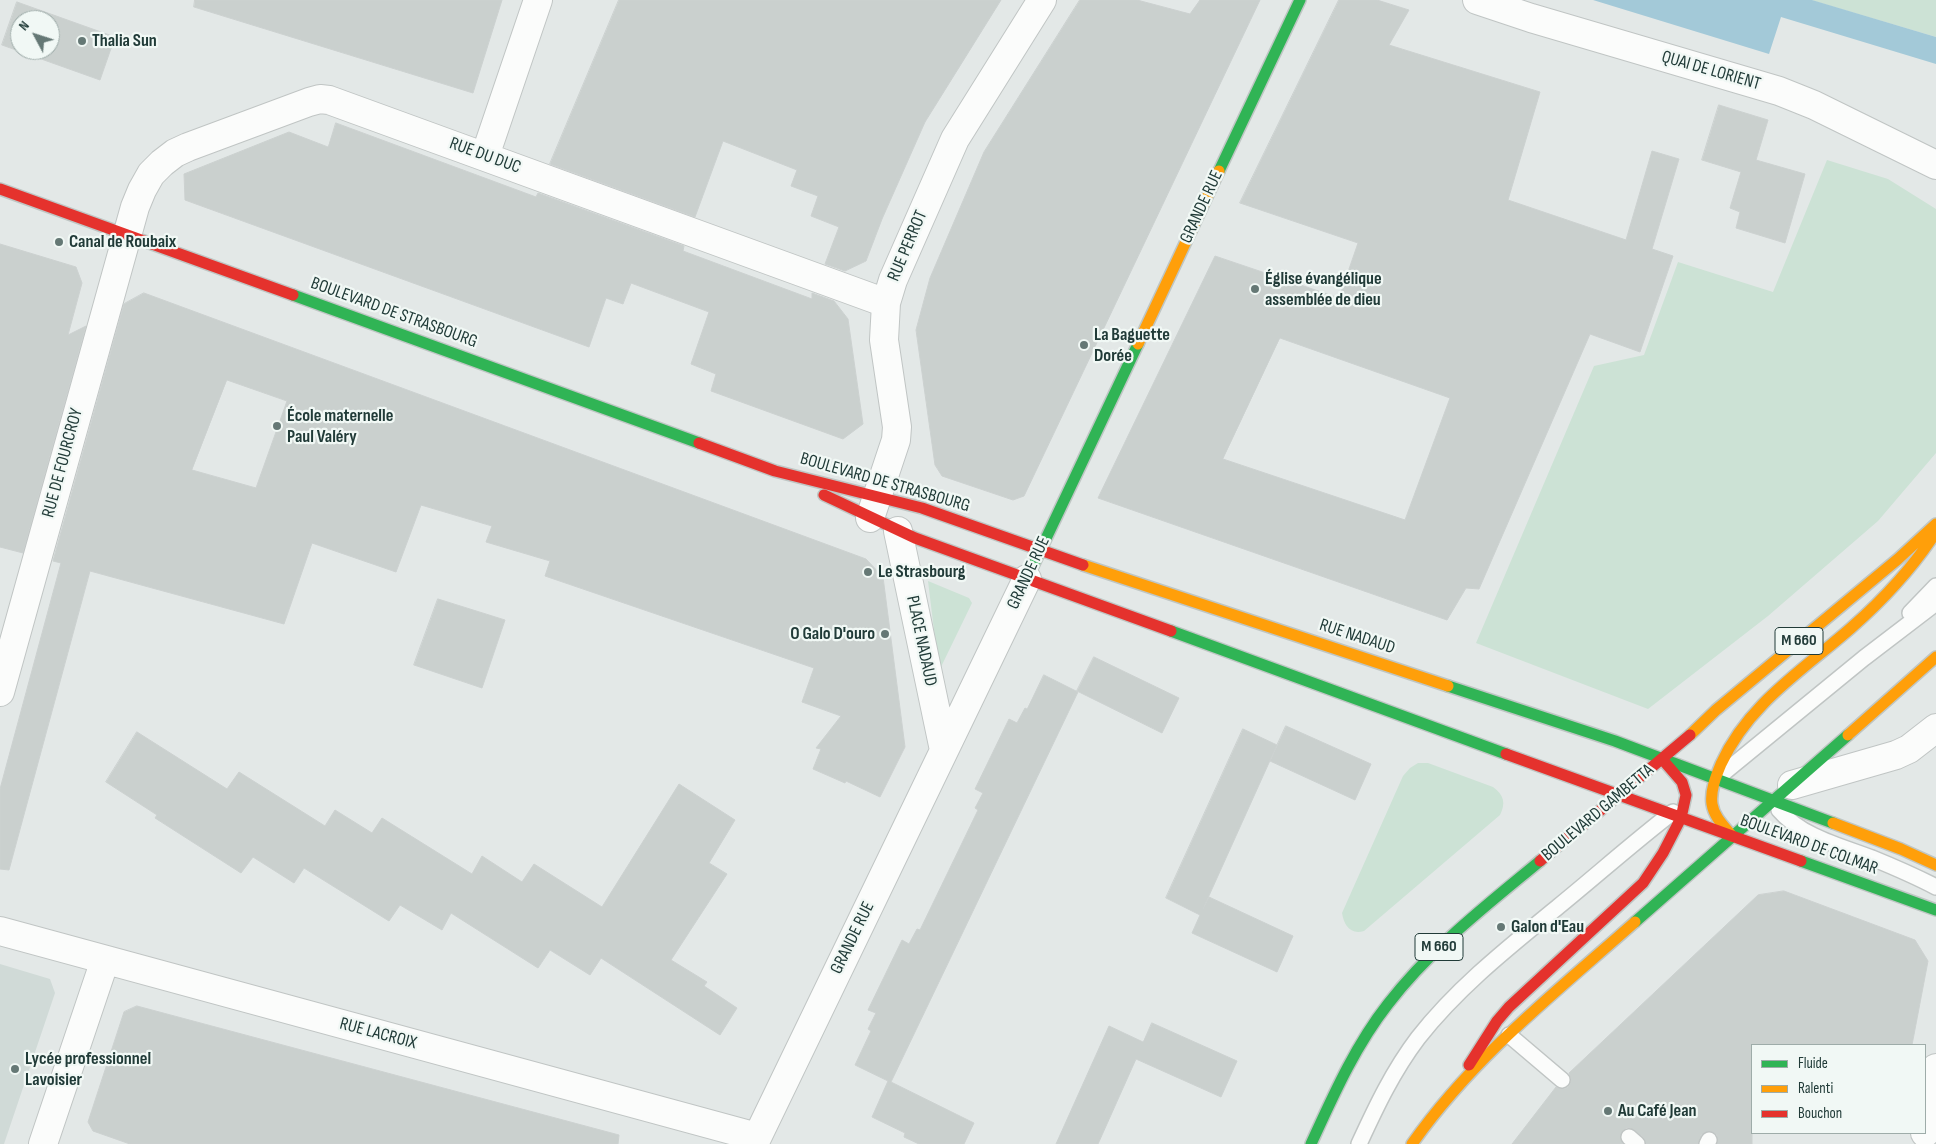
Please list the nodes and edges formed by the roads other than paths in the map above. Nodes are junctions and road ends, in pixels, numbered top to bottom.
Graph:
1 (538, 0) edge
2 (1042, 0) edge
3 (1300, 0) edge
4 (1477, 0) edge
5 (486, 156) junction
6 (1936, 165) edge
7 (0, 189) edge
8 (126, 234) junction
9 (886, 303) junction
10 (775, 471) junction
11 (873, 507) junction
12 (1936, 524) edge
13 (898, 531) junction
14 (1936, 532) edge
15 (1040, 550) junction
16 (1027, 579) junction
17 (1936, 586) edge
18 (1936, 603) edge
19 (1936, 656) edge
20 (1864, 658) junction
21 (0, 692) edge
22 (1936, 728) edge
23 (944, 750) junction
24 (1662, 759) junction
25 (1716, 779) junction
26 (1783, 793) junction
27 (1620, 794) junction
28 (1685, 803) junction
29 (1676, 816) junction
30 (1732, 836) junction
31 (1936, 865) edge
32 (1936, 887) edge
33 (1936, 910) edge
34 (0, 931) edge
35 (105, 960) junction
36 (1509, 1035) junction
37 (1936, 1068) edge
38 (1562, 1080) dead end
39 (1451, 1093) junction
40 (1926, 1127) edge
41 (755, 1141) edge
42 (43, 1144) edge
43 (1311, 1144) edge
44 (1359, 1144) edge
45 (1412, 1144) edge

1 - 5 street
2 - 9 street, RUE PERROT
3 - 15 main road, GRANDE RUE
4 - 6 street, QUAI DE LORIENT
5 - 8 street, RUE DU DUC
5 - 9 street, RUE DU DUC
7 - 8 main road, BOULEVARD DE STRASBOURG
8 - 10 main road, BOULEVARD DE STRASBOURG
8 - 21 street, RUE DE FOURCROY
9 - 11 street, RUE PERROT
10 - 11 main road, BOULEVARD DE STRASBOURG
10 - 11 main road, BOULEVARD DE STRASBOURG
11 - 13 main road, BOULEVARD DE STRASBOURG
11 - 15 main road, BOULEVARD DE STRASBOURG
12 - 24 main road, BOULEVARD GAMBETTA / M 660
13 - 16 main road, BOULEVARD DE STRASBOURG
13 - 23 street, PLACE NADAUD
14 - 25 main road
15 - 16 main road, GRANDE RUE
15 - 24 main road, RUE NADAUD
16 - 23 street, GRANDE RUE
16 - 27 main road
17 - 20 lane
18 - 20 lane
19 - 26 main road
20 - 25 lane
22 - 26 street
23 - 41 street, GRANDE RUE
24 - 25 main road, RUE NADAUD
24 - 27 main road, BOULEVARD GAMBETTA / M 660
24 - 28 main road
25 - 26 main road, BOULEVARD DE COLMAR
25 - 28 lane
25 - 30 main road
26 - 30 main road
26 - 31 main road, BOULEVARD DE COLMAR
26 - 32 lane
27 - 29 main road, BOULEVARD DE COLMAR
27 - 43 main road, BOULEVARD GAMBETTA / M 660
28 - 29 lane
29 - 30 main road, BOULEVARD DE COLMAR
29 - 39 main road
29 - 44 lane
30 - 33 main road, BOULEVARD DE COLMAR
30 - 36 main road
34 - 35 street, RUE LACROIX
35 - 41 street, RUE LACROIX
35 - 42 street
36 - 38 lane
36 - 39 main road
37 - 40 street
39 - 45 main road

